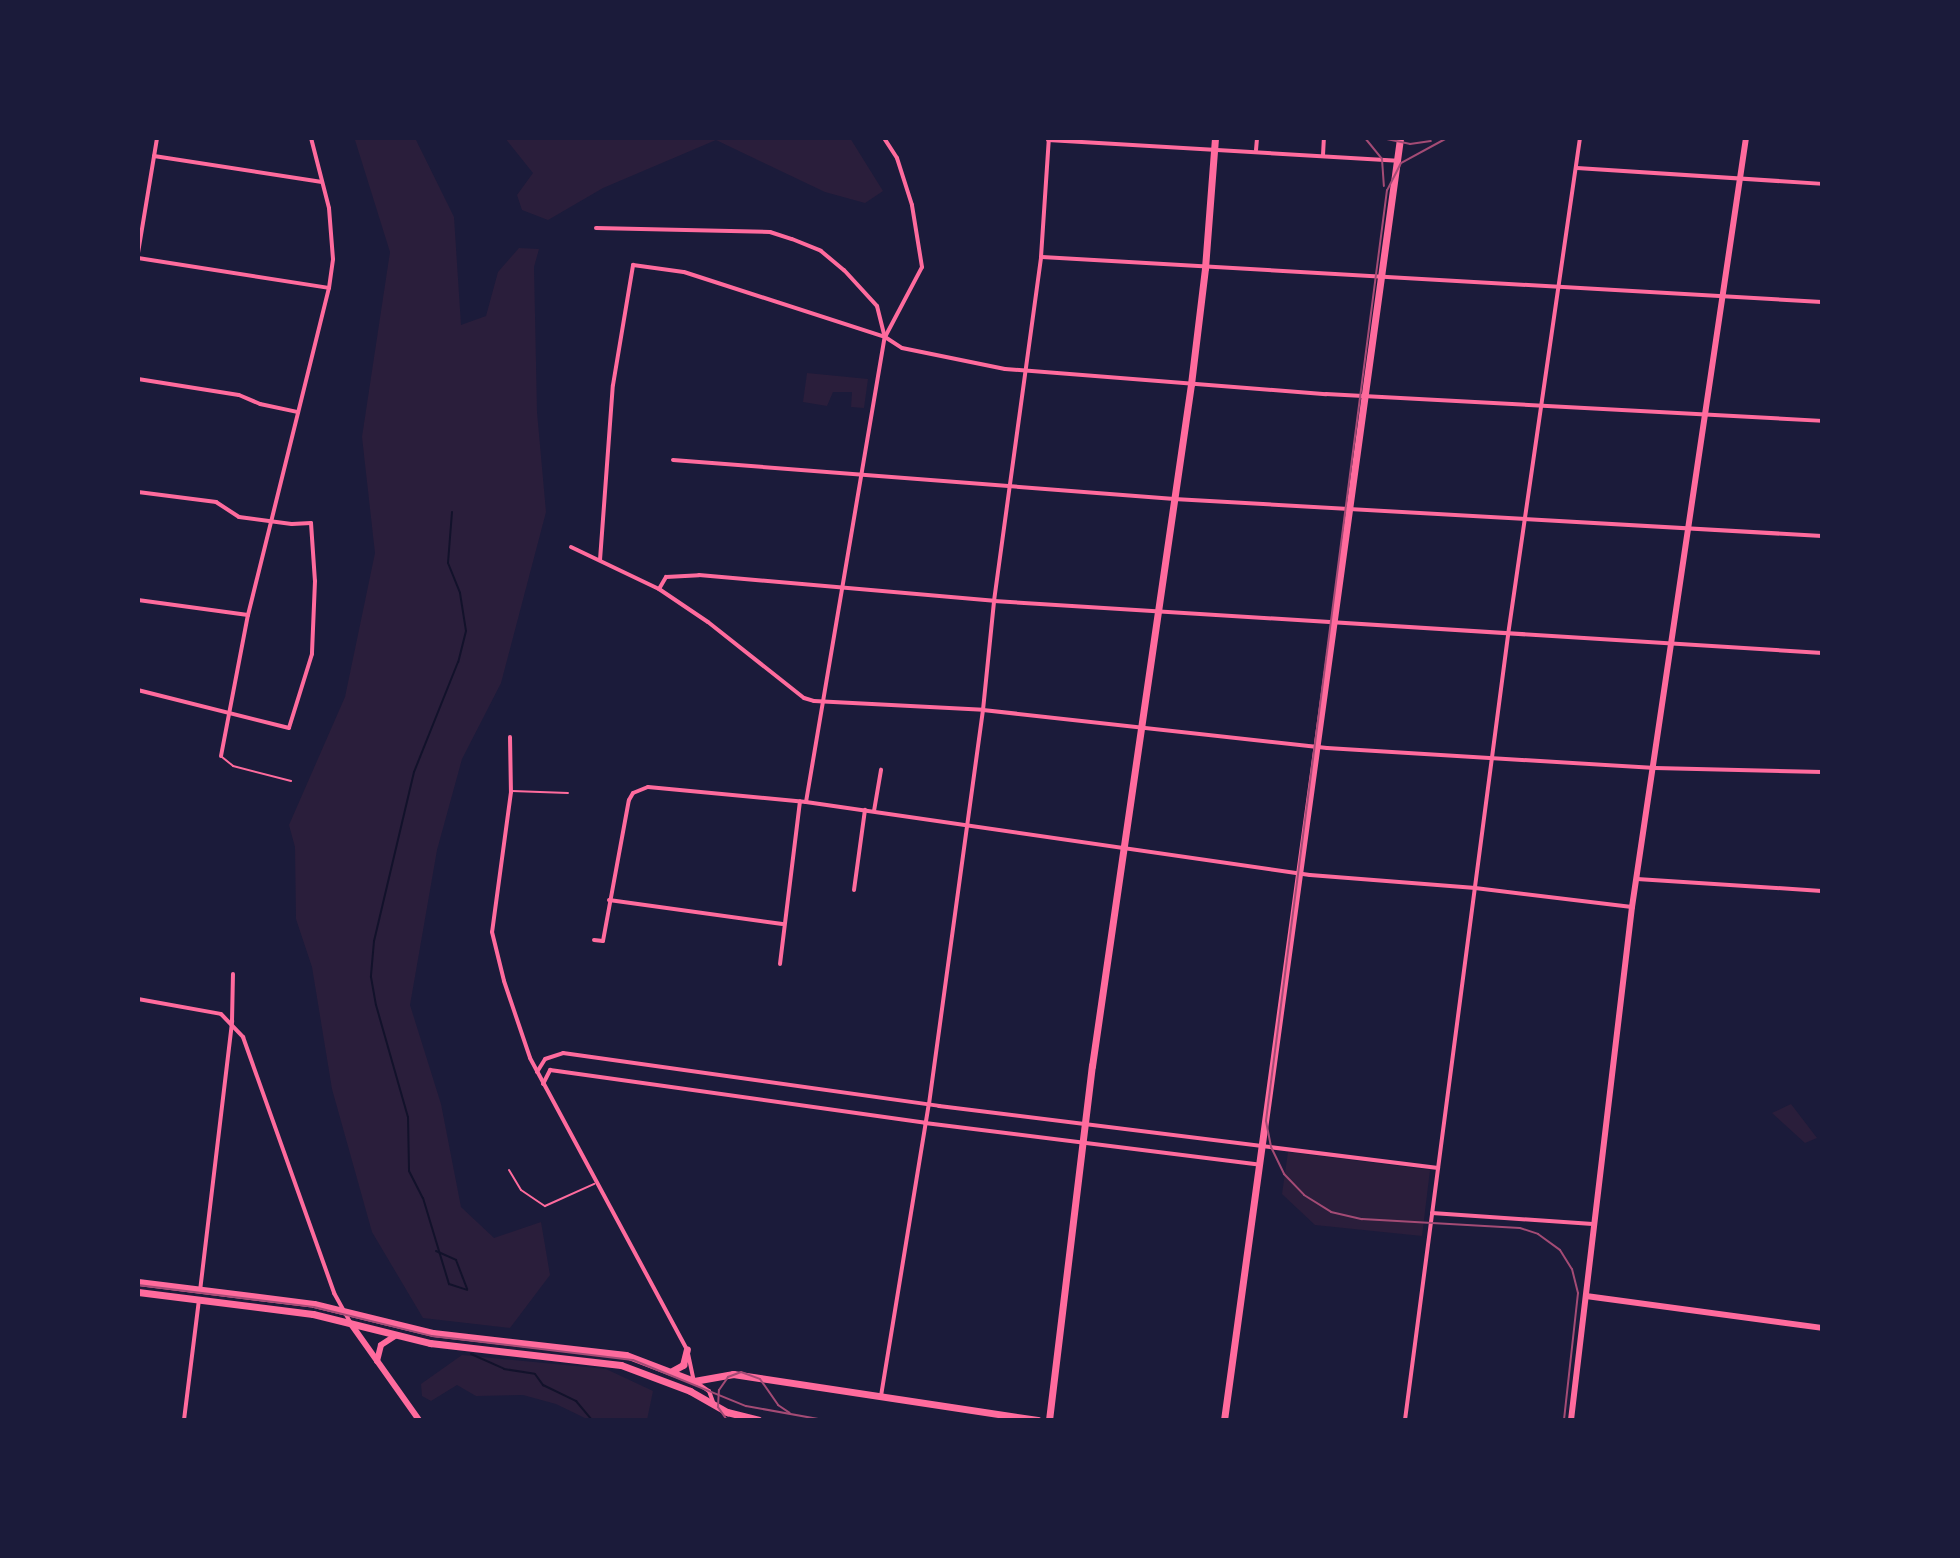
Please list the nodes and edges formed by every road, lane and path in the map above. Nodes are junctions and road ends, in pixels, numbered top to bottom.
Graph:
1 (157, 138) edge
2 (311, 138) edge
3 (884, 138) edge
4 (1215, 138) edge
5 (1257, 138) edge
6 (1324, 138) edge
7 (1400, 138) edge
8 (1580, 138) edge
9 (1746, 138) edge
10 (1048, 139) edge
11 (1214, 147) junction
12 (1256, 150) junction
13 (1323, 155) junction
14 (154, 156) junction
15 (1397, 161) junction
16 (1576, 168) junction
17 (1740, 178) junction
18 (322, 182) junction
19 (1822, 184) edge
20 (596, 228) dead end
21 (138, 256) edge
22 (1041, 257) junction
23 (1205, 268) junction
24 (1381, 278) junction
25 (329, 288) junction
26 (1558, 288) junction
27 (1723, 295) junction
28 (1822, 302) edge
29 (885, 337) junction
30 (1026, 371) junction
31 (138, 379) edge
32 (1191, 384) junction
33 (1365, 394) junction
34 (1544, 403) junction
35 (298, 412) junction
36 (1705, 414) junction
37 (1822, 421) edge
38 (673, 460) dead end
39 (864, 475) junction
40 (1009, 487) junction
41 (138, 492) edge
42 (1174, 499) junction
43 (1350, 511) junction
44 (1526, 519) junction
45 (271, 521) junction
46 (1689, 530) junction
47 (1822, 536) edge
48 (571, 547) dead end
49 (600, 560) junction
50 (659, 589) junction
51 (843, 590) junction
52 (138, 600) edge
53 (994, 601) junction
54 (1157, 611) junction
55 (248, 615) junction
56 (1335, 624) junction
57 (1508, 635) junction
58 (1673, 645) junction
59 (1822, 653) edge
60 (138, 690) edge
61 (822, 700) junction
62 (983, 710) junction
63 (230, 711) junction
64 (1142, 726) junction
65 (510, 737) dead end
66 (1318, 748) junction
67 (221, 756) joint
68 (1494, 756) junction
69 (1655, 768) junction
70 (881, 770) dead end
71 (1822, 772) edge
72 (291, 781) dead end
73 (511, 792) junction
74 (568, 793) dead end
75 (803, 801) junction
76 (865, 810) junction
77 (874, 811) junction
78 (967, 825) junction
79 (1124, 847) junction
80 (1301, 874) junction
81 (1637, 879) junction
82 (1475, 888) junction
83 (854, 890) dead end
84 (1822, 891) edge
85 (609, 900) junction
86 (1632, 907) junction
87 (782, 924) junction
88 (594, 940) dead end
89 (780, 964) dead end
90 (233, 974) dead end
91 (138, 999) edge
92 (232, 1021) junction
93 (551, 1055) junction
94 (550, 1070) junction
95 (537, 1072) junction
96 (543, 1084) junction
97 (929, 1104) junction
98 (925, 1123) junction
99 (1084, 1125) junction
100 (1082, 1141) junction
101 (1262, 1147) junction
102 (1260, 1165) junction
103 (1438, 1168) junction
104 (509, 1170) dead end
105 (597, 1183) junction
106 (1432, 1213) junction
107 (1595, 1224) junction
108 (138, 1282) edge
109 (200, 1289) junction
110 (138, 1292) edge
111 (1586, 1296) junction
112 (199, 1300) junction
113 (344, 1310) junction
114 (351, 1324) junction
115 (1822, 1328) edge
116 (395, 1336) junction
117 (687, 1349) junction
118 (377, 1361) junction
119 (671, 1371) junction
120 (722, 1375) junction
121 (694, 1381) junction
122 (690, 1391) junction
123 (709, 1391) junction
124 (881, 1396) junction
125 (718, 1407) junction
126 (184, 1420) edge
127 (419, 1420) edge
128 (758, 1420) edge
129 (1038, 1420) edge
130 (1049, 1420) edge
131 (1224, 1420) edge
132 (1405, 1420) edge
133 (1571, 1420) edge

1 - 14 street
2 - 18 street
3 - 29 street
4 - 11 main road
5 - 12 street
6 - 13 street
7 - 15 main road
8 - 16 street
9 - 17 street
10 - 11 street
10 - 22 street
11 - 12 street
11 - 23 main road
12 - 13 street
13 - 15 street
14 - 18 street
14 - 21 street
15 - 24 main road
16 - 17 street
16 - 26 street
17 - 19 street
17 - 27 street
18 - 25 street
20 - 29 street
21 - 25 street
22 - 23 street
22 - 30 street
23 - 24 street
23 - 32 main road
24 - 26 street
24 - 33 main road
25 - 35 street
26 - 27 street
26 - 34 street
27 - 28 street
27 - 36 street
29 - 30 street
29 - 39 street
29 - 49 street
30 - 32 street
30 - 40 street
31 - 35 street
32 - 33 street
32 - 42 main road
33 - 34 street
33 - 43 main road
34 - 36 street
34 - 44 street
35 - 45 street
36 - 37 street
36 - 46 street
38 - 39 street
39 - 40 street
39 - 51 street
40 - 42 street
40 - 53 street
41 - 45 street
42 - 43 street
42 - 54 main road
43 - 44 street
43 - 56 main road
44 - 46 street
44 - 57 street
45 - 55 street
45 - 63 street
46 - 47 street
46 - 58 street
48 - 49 street
49 - 50 street
50 - 51 street
50 - 61 street
51 - 53 street
51 - 61 street
52 - 55 street
53 - 54 street
53 - 62 street
54 - 56 street
54 - 64 main road
55 - 63 street
56 - 57 street
56 - 66 main road
57 - 58 street
57 - 68 street
58 - 59 street
58 - 69 street
60 - 63 street
61 - 62 street
61 - 75 street
62 - 64 street
62 - 78 street
63 - 67 street
64 - 66 street
64 - 79 main road
65 - 73 street
66 - 68 street
66 - 80 main road
67 - 72 lane
68 - 69 street
68 - 82 street
69 - 71 street
69 - 81 street
70 - 77 street
73 - 74 lane
73 - 95 street
75 - 76 street
75 - 85 street
75 - 87 street
76 - 77 street
76 - 83 street
77 - 78 street
78 - 79 street
78 - 97 street
79 - 80 street
79 - 99 main road
80 - 82 street
80 - 101 main road
81 - 84 street
81 - 86 street
82 - 86 street
82 - 103 street
85 - 87 street
85 - 88 street
86 - 107 street
87 - 89 street
90 - 92 street
91 - 92 street
92 - 109 street
92 - 113 street
93 - 94 street
93 - 95 street
93 - 97 street
94 - 96 street
94 - 98 street
95 - 96 street
96 - 105 street
97 - 98 street
97 - 99 street
98 - 100 street
98 - 124 street
99 - 100 main road
99 - 101 street
100 - 102 street
100 - 130 main road
101 - 102 main road
101 - 103 street
102 - 131 main road
103 - 106 street
104 - 105 lane
105 - 117 street
106 - 107 street
106 - 132 street
107 - 111 street
108 - 109 main road
109 - 112 street
109 - 113 main road
110 - 112 main road
111 - 115 street
111 - 133 street
112 - 114 main road
112 - 126 street
113 - 114 street
113 - 119 main road
114 - 116 main road
114 - 118 street
116 - 118 street
116 - 122 main road
117 - 119 main road
117 - 121 street
118 - 127 street
119 - 121 main road
120 - 121 main road
120 - 123 street
120 - 124 main road
121 - 122 main road
121 - 123 street
122 - 125 main road
123 - 125 street
124 - 129 main road
125 - 128 main road

